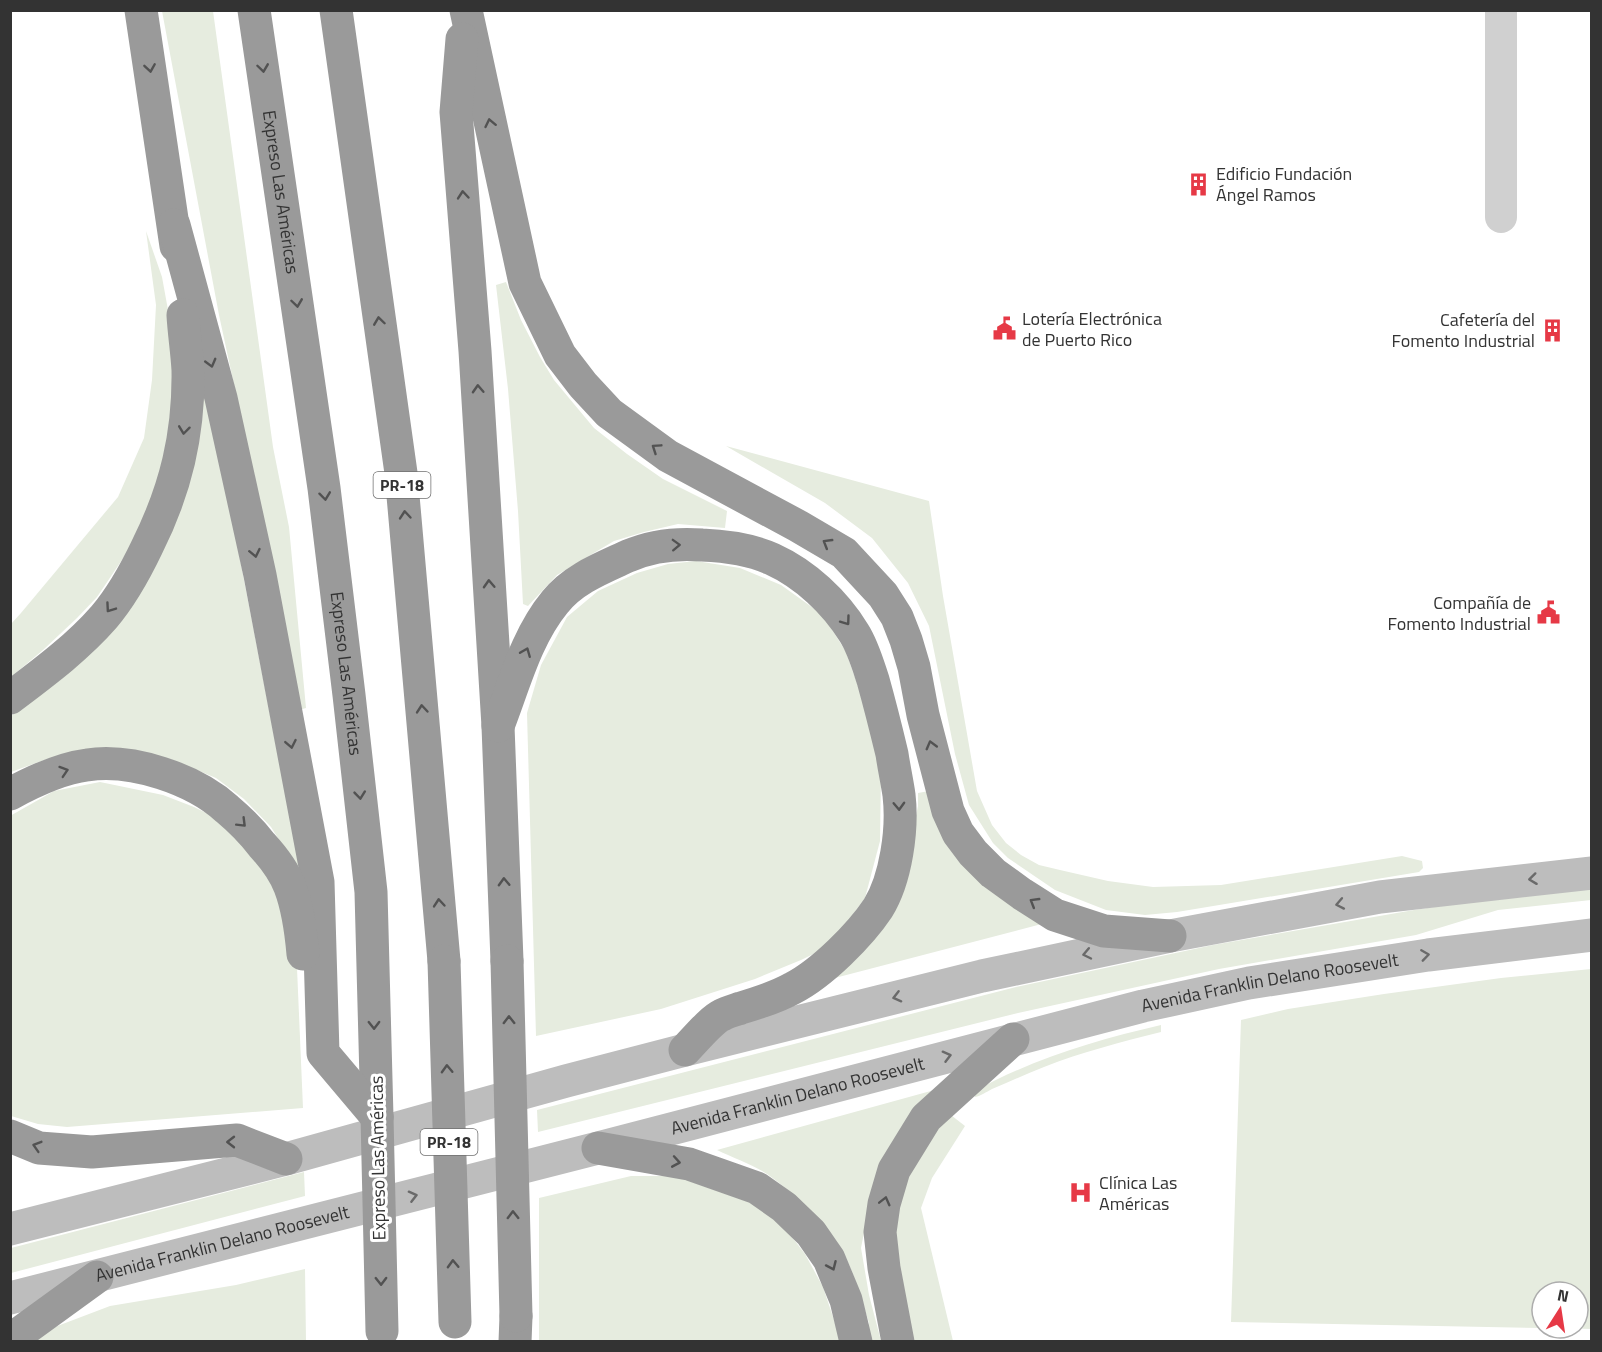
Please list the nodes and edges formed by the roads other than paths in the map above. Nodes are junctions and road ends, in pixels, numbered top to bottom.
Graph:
1 (141, 10) edge
2 (254, 10) edge
3 (336, 10) edge
4 (465, 10) edge
5 (1501, 10) edge
6 (1501, 217) dead end
7 (174, 225) junction
8 (10, 698) edge
9 (498, 726) junction
10 (10, 794) edge
11 (1592, 873) edge
12 (1592, 935) edge
13 (1170, 936) junction
14 (315, 985) junction
15 (1013, 1039) junction
16 (685, 1050) junction
17 (377, 1117) junction
18 (10, 1136) edge
19 (598, 1148) junction
20 (286, 1159) junction
21 (10, 1229) edge
22 (98, 1277) junction
23 (10, 1298) edge
24 (515, 1329) edge
25 (454, 1332) edge
26 (382, 1336) edge
27 (10, 1340) edge
28 (856, 1341) edge
29 (898, 1341) edge

1 -> 7 highway
2 -> 17 highway, Expreso Las Américas
25 -> 3 highway, PR-18, bridge
9 -> 4 highway
13 -> 4 highway
5 - 6 street
7 -> 8 highway
7 -> 14 highway
9 -> 16 highway
24 -> 9 highway, bridge
10 -> 14 highway
11 -> 13 main road
15 -> 12 main road, Avenida Franklin Delano Roosevelt
13 -> 16 main road
14 - 17 highway
19 -> 15 main road, Avenida Franklin Delano Roosevelt
29 -> 15 highway
16 - 20 main road
17 -> 26 highway, Expreso Las Américas, bridge
20 -> 18 highway
22 -> 19 main road, Avenida Franklin Delano Roosevelt
19 -> 28 highway
20 - 21 main road
22 - 23 main road, Avenida Franklin Delano Roosevelt
22 - 27 highway

